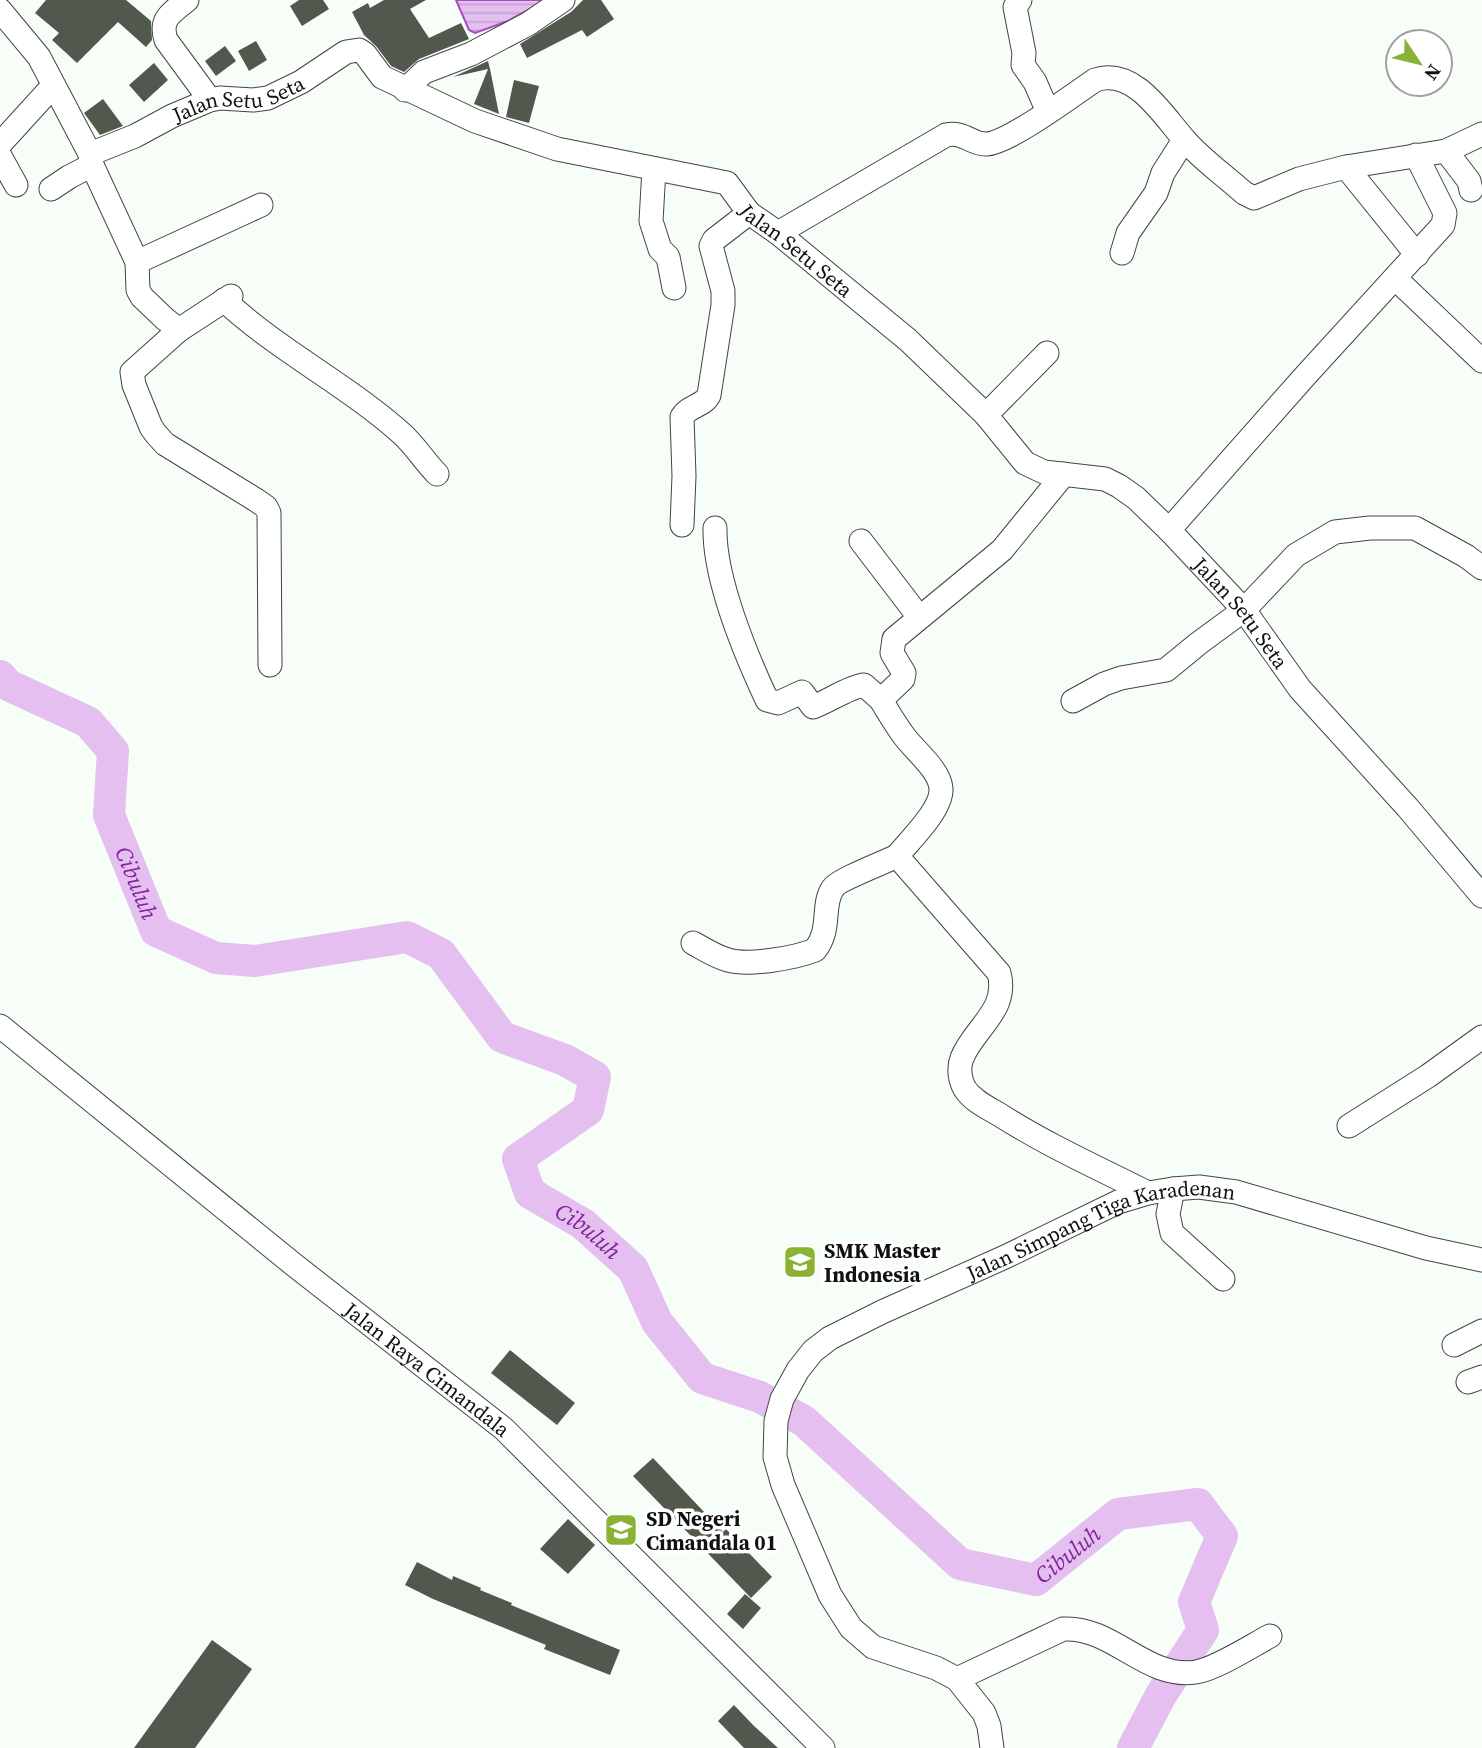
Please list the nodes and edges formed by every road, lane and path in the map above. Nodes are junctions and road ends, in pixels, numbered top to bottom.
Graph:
1 (187, 0) edge
2 (1017, 3) edge
3 (556, 5) edge
4 (0, 10) edge
5 (52, 87) junction
6 (405, 90) junction
7 (210, 100) junction
8 (1048, 112) junction
9 (1482, 134) edge
10 (1184, 140) junction
11 (0, 144) edge
12 (1446, 150) junction
13 (1416, 155) junction
14 (0, 156) edge
15 (91, 160) junction
16 (1350, 166) junction
17 (654, 169) junction
18 (16, 185) dead end
19 (51, 189) dead end
20 (1471, 190) dead end
21 (261, 205) dead end
22 (749, 213) junction
23 (1404, 223) dead end
24 (778, 233) junction
25 (1122, 253) dead end
26 (1418, 255) junction
27 (137, 262) junction
28 (1396, 279) junction
29 (674, 288) dead end
30 (178, 330) junction
31 (1047, 353) dead end
32 (1482, 361) edge
33 (986, 415) junction
34 (436, 474) dead end
35 (1064, 474) junction
36 (682, 526) dead end
37 (715, 528) dead end
38 (1169, 530) junction
39 (861, 541) dead end
40 (1482, 568) edge
41 (1244, 610) junction
42 (919, 617) junction
43 (270, 665) dead end
44 (881, 700) junction
45 (1073, 701) dead end
46 (897, 856) junction
47 (1482, 896) edge
48 (693, 943) dead end
49 (0, 1026) edge
50 (1482, 1037) edge
51 (1349, 1126) dead end
52 (1173, 1189) junction
53 (1148, 1193) junction
54 (1480, 1266) edge
55 (1223, 1279) dead end
56 (1482, 1331) edge
57 (1454, 1345) dead end
58 (1270, 1636) dead end
59 (957, 1679) junction
60 (823, 1748) edge
61 (992, 1748) edge

1 - 7 street
2 - 8 street
3 - 6 street
4 - 5 street
5 - 11 street
5 - 15 street
6 - 7 street, Jalan Setu Seta
6 - 17 street, Jalan Setu Seta
7 - 15 street, Jalan Setu Seta
8 - 10 street
8 - 24 street
9 - 12 street
10 - 16 street
10 - 25 street
12 - 13 street
12 - 20 street
13 - 16 street
13 - 26 street
14 - 18 street
15 - 19 street, Jalan Setu Seta
15 - 27 street
16 - 23 street
16 - 26 street
17 - 22 street, Jalan Setu Seta
17 - 29 street
21 - 27 street
22 - 24 street, Jalan Setu Seta
22 - 36 street
24 - 33 street, Jalan Setu Seta
26 - 28 street
27 - 30 street
28 - 32 street
28 - 38 street
30 - 34 street
30 - 43 street
31 - 33 street
33 - 35 street, Jalan Setu Seta
35 - 38 street, Jalan Setu Seta
35 - 42 street
37 - 44 street
38 - 41 street, Jalan Setu Seta
39 - 42 street
40 - 41 street
41 - 45 street
41 - 47 street, Jalan Setu Seta
42 - 44 street
44 - 46 street
46 - 48 street
46 - 53 street
49 - 60 street, Jalan Raya Cimandala
50 - 51 street
52 - 53 street, Jalan Simpang Tiga Karadenan
52 - 54 street, Jalan Simpang Tiga Karadenan
52 - 55 street
53 - 59 street, Jalan Simpang Tiga Karadenan
56 - 57 street
58 - 59 street
59 - 61 street, Jalan Simpang Tiga Karadenan

